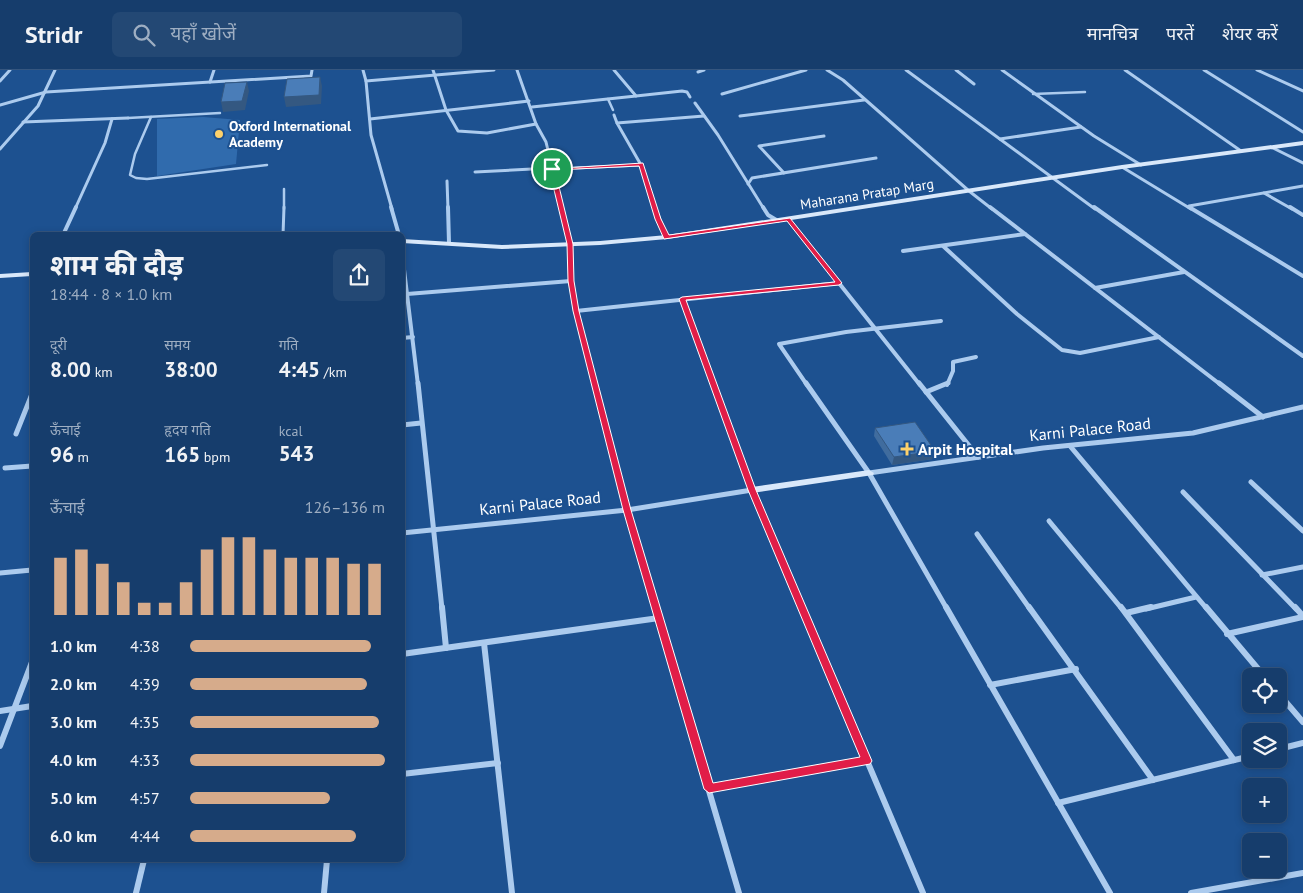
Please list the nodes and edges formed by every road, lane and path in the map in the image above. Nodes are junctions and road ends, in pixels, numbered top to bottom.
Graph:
1 (10, 70) edge
2 (55, 70) edge
3 (214, 70) edge
4 (312, 70) edge
5 (363, 70) edge
6 (433, 70) edge
7 (494, 70) edge
8 (517, 70) edge
9 (614, 70) edge
10 (704, 70) edge
11 (788, 70) edge
12 (806, 70) edge
13 (827, 70) edge
14 (906, 70) edge
15 (956, 70) edge
16 (1002, 70) edge
17 (1125, 70) edge
18 (1204, 70) edge
19 (1257, 70) edge
20 (698, 72) dead end
21 (794, 73) junction
22 (0, 74) edge
23 (7, 74) junction
24 (436, 75) junction
25 (0, 81) edge
26 (366, 81) junction
27 (210, 82) junction
28 (974, 84) dead end
29 (1303, 91) edge
30 (46, 92) junction
31 (1085, 92) dead end
32 (722, 94) dead end
33 (1033, 94) junction
34 (636, 96) junction
35 (690, 97) dead end
36 (608, 100) junction
37 (864, 100) junction
38 (529, 101) junction
39 (695, 104) dead end
40 (0, 105) edge
41 (532, 107) junction
42 (446, 110) junction
43 (613, 110) dead end
44 (220, 113) edge
45 (614, 115) dead end
46 (704, 116) junction
47 (740, 116) dead end
48 (151, 117) junction
49 (128, 118) joint
50 (370, 118) junction
51 (112, 119) junction
52 (23, 122) junction
53 (617, 123) junction
54 (536, 124) junction
55 (1081, 127) junction
56 (1303, 132) edge
57 (824, 136) dead end
58 (1000, 139) junction
59 (1303, 143) edge
60 (1271, 147) junction
61 (0, 149) edge
62 (1241, 151) junction
63 (876, 158) dead end
64 (1303, 163) edge
65 (641, 164) junction
66 (267, 165) dead end
67 (1141, 165) junction
68 (551, 168) junction
69 (1122, 168) junction
70 (475, 172) dead end
71 (784, 173) junction
72 (1052, 178) junction
73 (447, 181) dead end
74 (748, 184) junction
75 (1303, 186) edge
76 (284, 189) dead end
77 (969, 191) junction
78 (1264, 193) junction
79 (1189, 206) junction
80 (1303, 214) edge
81 (788, 219) junction
82 (778, 221) junction
83 (64, 232) edge
84 (283, 232) edge
85 (398, 232) edge
86 (1025, 234) junction
87 (666, 238) junction
88 (405, 240) edge
89 (449, 243) junction
90 (570, 244) junction
91 (943, 246) junction
92 (903, 251) dead end
93 (1184, 272) junction
94 (30, 274) edge
95 (0, 276) edge
96 (1303, 276) edge
97 (405, 281) edge
98 (571, 281) junction
99 (839, 283) junction
100 (1095, 288) junction
101 (407, 294) junction
102 (682, 299) junction
103 (576, 311) junction
104 (941, 321) dead end
105 (876, 329) junction
106 (413, 337) junction
107 (1159, 337) junction
108 (405, 338) edge
109 (976, 356) dead end
110 (1303, 356) edge
111 (926, 392) junction
112 (30, 399) edge
113 (1303, 407) edge
114 (1262, 417) junction
115 (421, 423) junction
116 (405, 425) edge
117 (16, 434) dead end
118 (1070, 446) junction
119 (978, 457) junction
120 (30, 466) edge
121 (5, 468) dead end
122 (869, 473) junction
123 (1252, 482) dead end
124 (752, 490) junction
125 (1183, 492) dead end
126 (627, 510) junction
127 (1049, 521) dead end
128 (1300, 526) edge
129 (434, 530) junction
130 (1303, 531) edge
131 (405, 533) edge
132 (977, 534) dead end
133 (1303, 567) edge
134 (30, 570) edge
135 (0, 573) edge
136 (1262, 575) junction
137 (1196, 597) junction
138 (1126, 613) junction
139 (1303, 617) edge
140 (659, 618) junction
141 (1227, 634) junction
142 (484, 643) junction
143 (446, 648) junction
144 (405, 654) edge
145 (30, 667) edge
146 (1257, 668) edge
147 (1076, 669) junction
148 (990, 685) junction
149 (1287, 703) edge
150 (30, 706) edge
151 (14, 709) junction
152 (0, 711) edge
153 (1303, 722) edge
154 (1303, 743) edge
155 (0, 746) edge
156 (1287, 747) edge
157 (1242, 758) edge
158 (1234, 760) junction
159 (866, 761) junction
160 (498, 764) junction
161 (405, 774) edge
162 (1153, 780) junction
163 (709, 789) junction
164 (1058, 803) junction
165 (144, 862) edge
166 (326, 862) edge
167 (1303, 873) edge
168 (136, 893) edge
169 (324, 893) edge
170 (511, 893) edge
171 (740, 893) edge
172 (922, 893) edge
173 (1110, 893) edge
174 (1191, 893) edge

1 - 23 street
2 - 30 street
3 - 27 street
4 - 27 street
5 - 26 street
6 - 24 street
7 - 24 street
8 - 38 street
9 - 34 street
10 - 20 street
11 - 21 street
12 - 21 street
13 - 37 street
14 - 58 street
15 - 28 street
16 - 33 street
17 - 62 street
18 - 56 street
19 - 29 street
21 - 32 street
22 - 23 street
23 - 25 street
24 - 26 street
24 - 42 street
26 - 50 street
27 - 30 street
30 - 40 street
30 - 52 street
31 - 33 lane
33 - 55 street
34 - 35 street
34 - 36 street
36 - 41 street
36 - 43 lane
37 - 47 street
37 - 77 street
38 - 41 street
38 - 42 street
39 - 46 street
41 - 54 street
42 - 50 street
42 - 54 street
44 - 48 lane
45 - 53 street
46 - 53 street
46 - 74 street
48 - 49 lane
48 - 66 lane
49 - 51 street
50 - 85 street
51 - 52 street
51 - 83 street
52 - 61 street
53 - 65 street
54 - 68 street
55 - 58 street
55 - 67 street
57 - 71 street
58 - 72 street
59 - 60 street, Maharana Pratap Marg
60 - 62 street, Maharana Pratap Marg
60 - 64 street
62 - 67 street, Maharana Pratap Marg
63 - 71 street
65 - 68 street
65 - 87 street
67 - 69 street, Maharana Pratap Marg
68 - 70 street
68 - 90 street
69 - 72 street, Maharana Pratap Marg
69 - 79 street
71 - 74 street
72 - 77 street, Maharana Pratap Marg
72 - 93 street
73 - 89 street
74 - 82 street
75 - 78 street
76 - 84 lane
77 - 81 street, Maharana Pratap Marg
77 - 86 street
78 - 79 street
78 - 80 street
79 - 96 street
81 - 82 street, Maharana Pratap Marg
81 - 99 street
82 - 87 street, Maharana Pratap Marg
86 - 91 street
86 - 100 street
87 - 90 street, Maharana Pratap Marg
88 - 89 street, Maharana Pratap Marg
89 - 90 street, Maharana Pratap Marg
90 - 98 street
91 - 92 street
91 - 107 street
93 - 100 street
93 - 110 street
94 - 95 street
97 - 101 street
98 - 101 street
98 - 103 street
99 - 102 street
99 - 105 street
100 - 107 street
101 - 106 street
102 - 103 street
102 - 124 street
103 - 126 street
104 - 105 street
105 - 111 street
105 - 122 street
106 - 108 street
106 - 115 street
107 - 114 street
109 - 111 street
111 - 119 street
112 - 117 street
113 - 114 street, Karni Palace Road
114 - 118 street, Karni Palace Road
115 - 116 street
115 - 129 street
118 - 119 street, Karni Palace Road
118 - 137 street
119 - 122 street, Karni Palace Road
120 - 121 street
122 - 124 street, Karni Palace Road
122 - 148 street
123 - 128 street
124 - 126 street, Karni Palace Road
124 - 159 street
125 - 136 street
126 - 129 street, Karni Palace Road
126 - 140 street
127 - 138 street
128 - 130 street
129 - 131 street, Karni Palace Road
129 - 143 street
132 - 147 street
133 - 136 street
134 - 135 street
136 - 139 street
137 - 138 street
137 - 141 street
138 - 158 street
139 - 141 street
140 - 142 street
140 - 163 street
141 - 146 street
142 - 143 street
142 - 160 street
143 - 144 street
145 - 151 street
147 - 148 street
147 - 162 street
148 - 164 street
149 - 153 street
150 - 151 street
151 - 152 street
151 - 155 street
154 - 156 street
157 - 158 street
158 - 162 street
159 - 163 street
159 - 172 street
160 - 161 street
160 - 170 street
162 - 164 street
163 - 171 street
164 - 173 street
165 - 168 street
166 - 169 street
167 - 174 street

